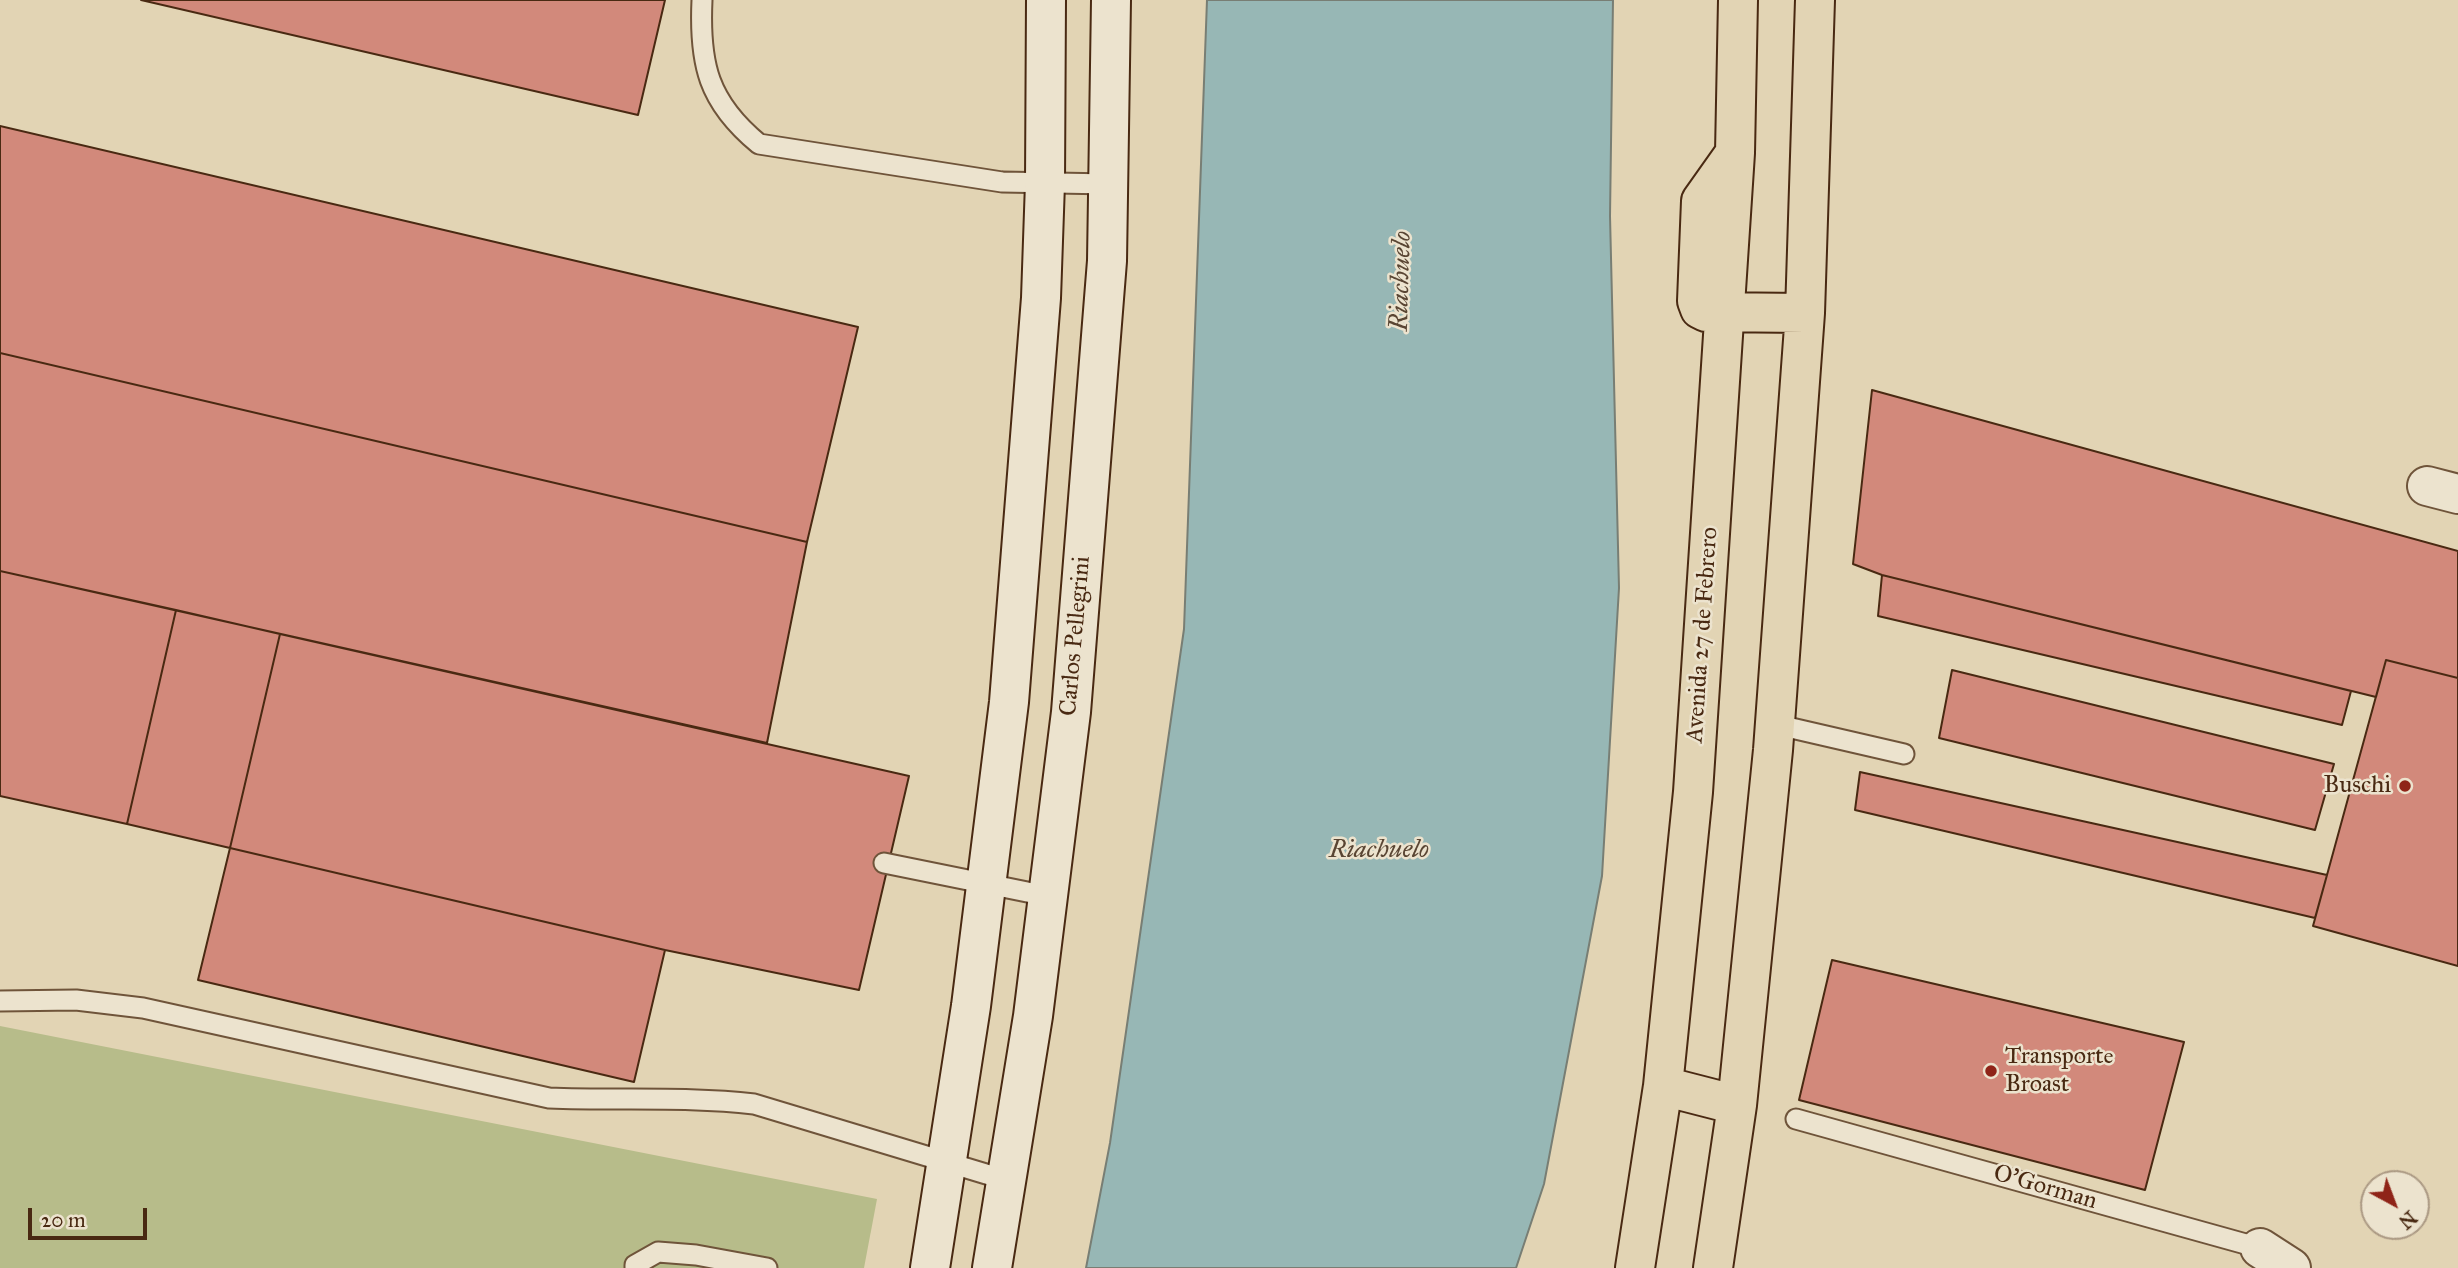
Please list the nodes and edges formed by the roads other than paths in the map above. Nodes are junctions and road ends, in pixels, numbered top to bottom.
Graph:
1 (702, 0) edge
2 (1046, 0) edge
3 (1111, 0) edge
4 (1738, 0) edge
5 (1815, 0) edge
6 (1045, 183) junction
7 (1110, 184) junction
8 (1725, 312) junction
9 (1805, 313) junction
10 (1774, 724) junction
11 (1904, 754) dead end
12 (884, 863) dead end
13 (986, 884) junction
14 (1047, 896) junction
15 (0, 1001) edge
16 (1663, 1086) junction
17 (1737, 1105) junction
18 (1796, 1119) dead end
19 (947, 1162) junction
20 (1006, 1180) junction
21 (2275, 1258) edge
22 (635, 1268) edge
23 (767, 1268) edge
24 (930, 1268) edge
25 (992, 1268) edge
26 (1635, 1268) edge
27 (1713, 1268) edge

1 - 6 lane
2 - 6 main road
3 - 7 main road, Carlos Pellegrini
4 - 8 main road
5 - 9 main road
6 - 7 lane
6 - 13 main road
7 - 14 main road, Carlos Pellegrini
8 - 9 main road
8 - 16 main road, Avenida 27 de Febrero
9 - 10 main road
10 - 11 lane
10 - 17 main road
12 - 13 lane
13 - 14 lane
13 - 19 main road
14 - 20 main road, Carlos Pellegrini
15 - 19 lane
16 - 17 main road
16 - 26 main road, Avenida 27 de Febrero
17 - 27 main road
18 - 21 lane, O'Gorman
19 - 20 lane
19 - 24 main road
20 - 25 main road, Carlos Pellegrini
22 - 23 lane

